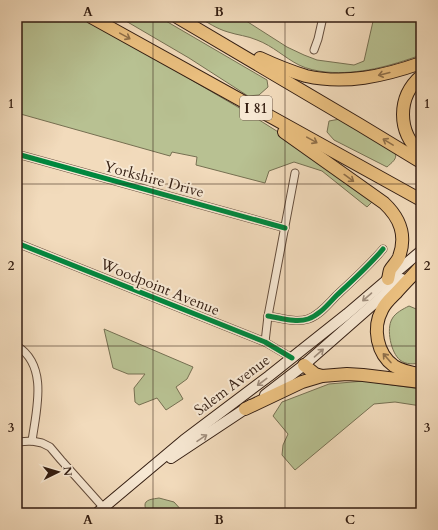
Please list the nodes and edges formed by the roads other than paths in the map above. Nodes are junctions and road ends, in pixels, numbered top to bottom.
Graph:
1 (91, 17) edge
2 (177, 17) edge
3 (323, 17) edge
4 (314, 50) dead end
5 (421, 63) edge
6 (421, 76) edge
7 (225, 92) junction
8 (421, 153) edge
9 (17, 154) edge
10 (421, 162) edge
11 (295, 173) dead end
12 (421, 200) edge
13 (285, 228) junction
14 (17, 242) edge
15 (383, 249) dead end
16 (421, 251) edge
17 (421, 264) edge
18 (388, 279) junction
19 (268, 316) junction
20 (265, 342) junction
21 (17, 346) edge
22 (292, 358) junction
23 (304, 365) junction
24 (421, 374) edge
25 (322, 376) junction
26 (421, 382) edge
27 (245, 409) junction
28 (32, 441) junction
29 (17, 442) edge
30 (134, 481) junction
31 (100, 510) edge

1 -> 7 highway, I 81
5 -> 2 highway
10 -> 2 highway, I 81
3 - 4 street
6 - 8 highway
7 -> 12 highway, I 81
7 -> 18 highway
9 - 13 street, Yorkshire Drive
11 - 13 street
13 - 19 street
14 - 20 street, Woodpoint Avenue
15 - 19 street
16 - 18 main road, Salem Avenue
23 -> 17 main road, Salem Avenue
24 -> 17 highway
18 -> 22 main road, Salem Avenue
19 - 20 street
20 - 22 street, Woodpoint Avenue
21 - 28 street
22 - 23 main road
22 -> 30 main road, Salem Avenue
23 - 25 highway
23 - 27 main road, Salem Avenue
25 - 26 highway
25 - 27 highway
30 -> 27 main road, Salem Avenue
28 - 29 street
28 - 31 street
30 - 31 main road, Salem Avenue

